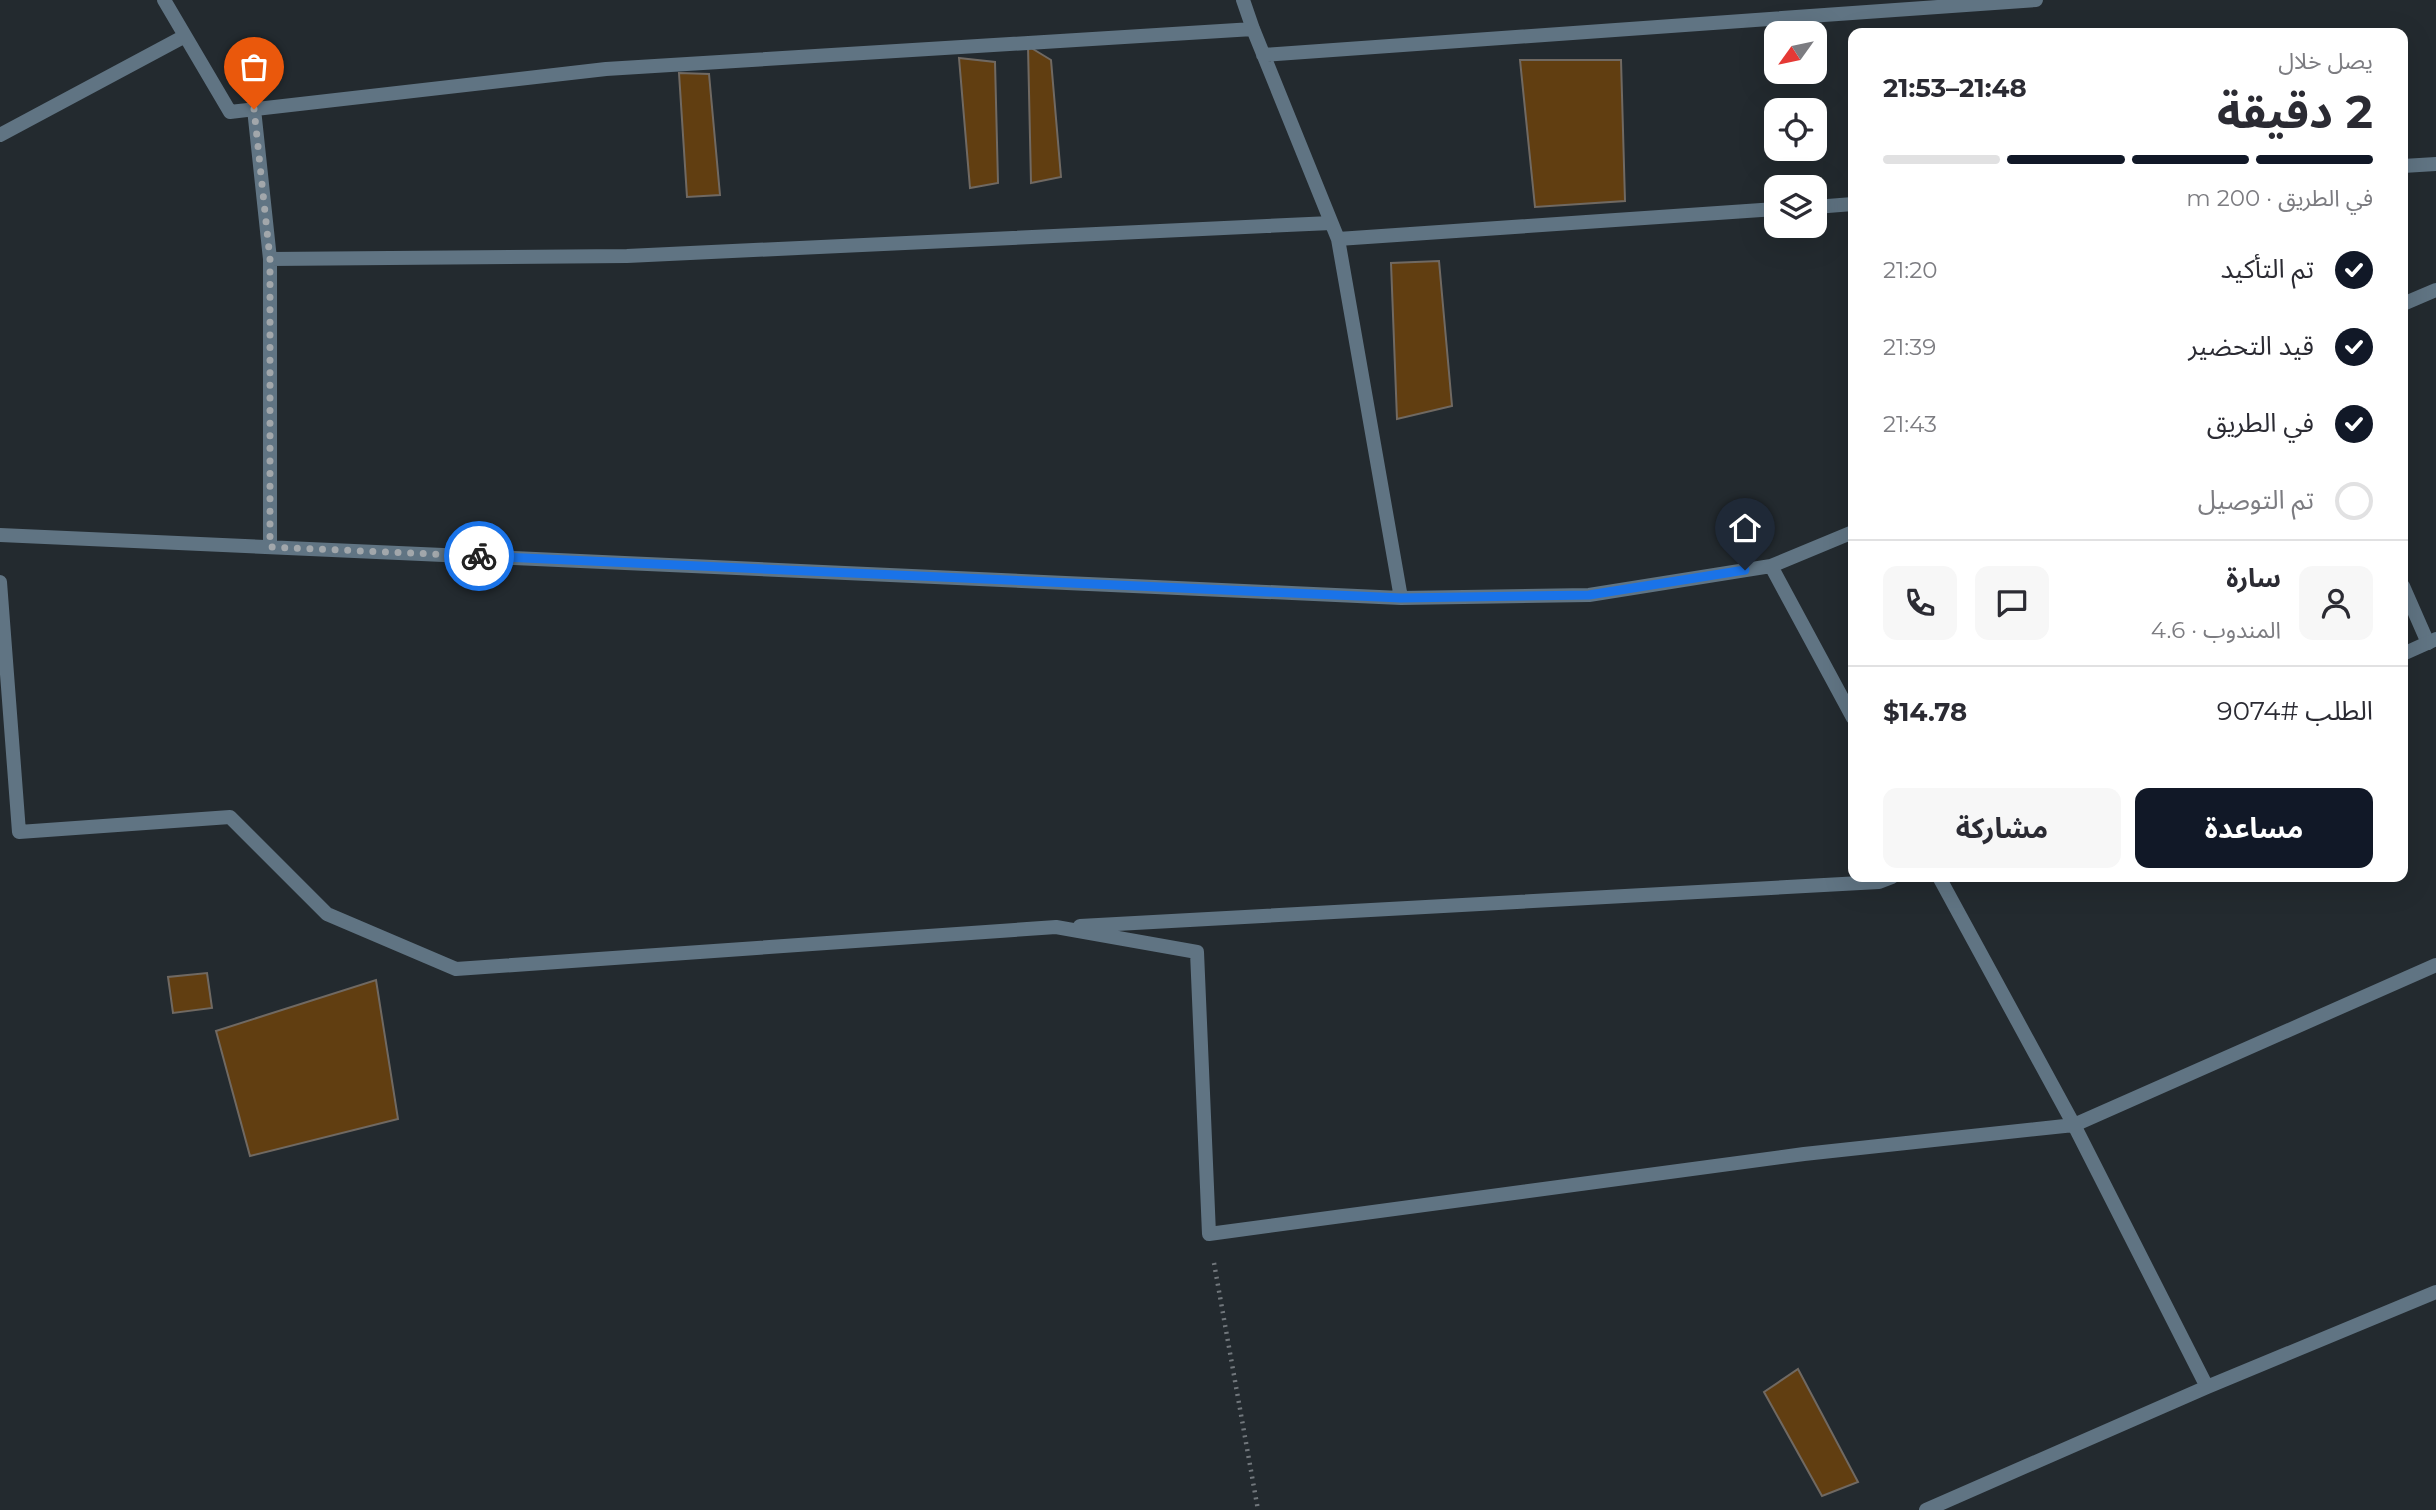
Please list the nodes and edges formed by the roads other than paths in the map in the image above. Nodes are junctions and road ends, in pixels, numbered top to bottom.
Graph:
1 (163, 0) edge
2 (1243, 0) edge
3 (2036, 0) edge
4 (1253, 29) junction
5 (185, 36) junction
6 (1263, 55) junction
7 (254, 109) junction
8 (0, 135) edge
9 (2436, 164) edge
10 (2408, 166) edge
11 (1848, 204) edge
12 (1827, 206) edge
13 (1764, 210) edge
14 (1331, 223) junction
15 (1338, 239) junction
16 (270, 259) junction
17 (2436, 290) edge
18 (2408, 302) edge
19 (1848, 534) edge
20 (0, 535) edge
21 (270, 547) junction
22 (1771, 566) junction
23 (0, 582) edge
24 (2408, 595) edge
25 (1401, 598) junction
26 (2432, 641) edge
27 (2408, 652) edge
28 (1848, 709) edge
29 (1879, 882) edge
30 (1942, 882) edge
31 (1056, 927) junction
32 (2436, 965) edge
33 (2074, 1125) junction
34 (2436, 1292) edge
35 (2207, 1387) junction
36 (1926, 1510) edge

1 - 5 street
2 - 4 street
3 - 6 street
4 - 6 street
4 - 7 street
5 - 7 street
5 - 8 street
6 - 14 street
7 - 16 street
9 - 10 street
11 - 12 street
13 - 15 street
14 - 15 street
14 - 16 street
15 - 25 street
16 - 21 street
17 - 18 street
19 - 22 street
20 - 21 street
21 - 25 street
22 - 25 street
22 - 28 street
23 - 31 street
24 - 26 street
26 - 27 street
29 - 31 street
30 - 33 street
31 - 33 street
32 - 33 street
33 - 35 street
34 - 35 street
35 - 36 street

